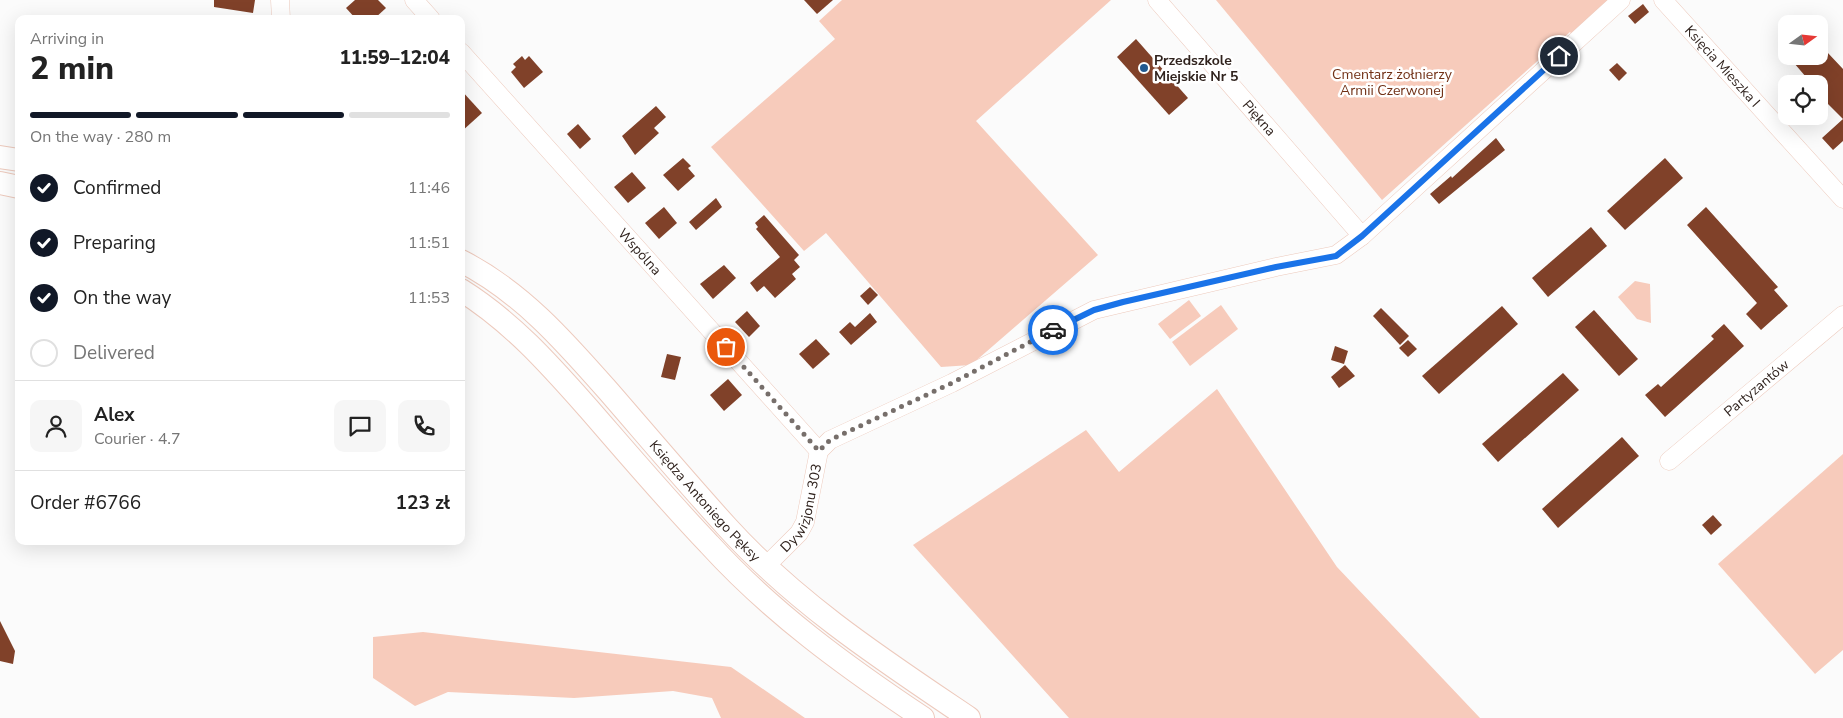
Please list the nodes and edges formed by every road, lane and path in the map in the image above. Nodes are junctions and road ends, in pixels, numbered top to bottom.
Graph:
1 (280, 0) edge
2 (414, 0) edge
3 (1157, 0) edge
4 (1621, 0) edge
5 (1663, 0) edge
6 (281, 15) edge
7 (427, 15) edge
8 (465, 56) edge
9 (0, 157) edge
10 (15, 159) edge
11 (0, 184) edge
12 (15, 186) edge
13 (1843, 199) edge
14 (1362, 236) junction
15 (465, 263) edge
16 (465, 293) edge
17 (1843, 315) edge
18 (819, 451) junction
19 (1669, 461) dead end
20 (766, 566) junction
21 (923, 718) edge
22 (969, 718) edge

1 - 6 street
2 - 7 street
3 - 14 street, Piękna
4 - 14 street, Dywizjonu 303
5 - 13 street, Księcia Mieszka I
8 - 18 street, Wspólna
9 - 10 main road
11 - 12 main road
14 - 18 street, Dywizjonu 303
15 - 20 main road, Księdza Antoniego Pęksy
16 - 21 main road, Księdza Antoniego Pęksy
17 - 19 street, Partyzantów
18 - 20 street, Dywizjonu 303
20 - 22 main road, Księdza Antoniego Pęksy

